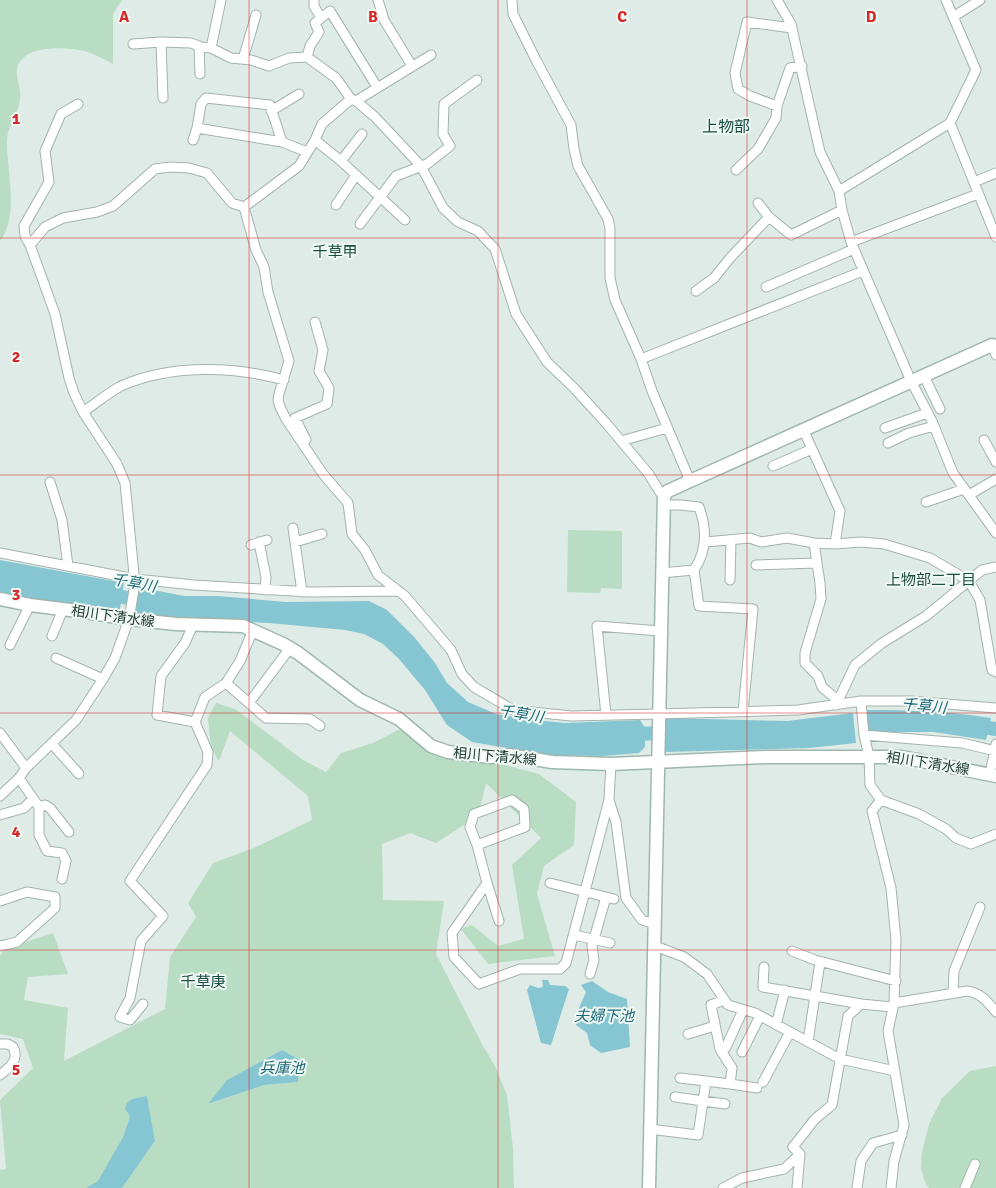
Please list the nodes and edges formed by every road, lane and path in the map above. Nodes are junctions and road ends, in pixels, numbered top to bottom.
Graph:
1 (221, 0) edge
2 (314, 0) edge
3 (378, 0) edge
4 (512, 0) edge
5 (777, 0) edge
6 (946, 0) edge
7 (980, 0) edge
8 (256, 15) dead end
9 (953, 17) junction
10 (321, 18) junction
11 (792, 28) junction
12 (160, 42) junction
13 (132, 44) dead end
14 (199, 46) junction
15 (211, 48) junction
16 (431, 55) dead end
17 (307, 56) junction
18 (243, 59) junction
19 (412, 66) junction
20 (802, 66) junction
21 (200, 74) dead end
22 (477, 80) dead end
23 (377, 87) junction
24 (299, 94) dead end
25 (163, 98) dead end
26 (354, 100) junction
27 (78, 104) dead end
28 (777, 106) junction
29 (271, 111) junction
30 (950, 122) junction
31 (197, 128) junction
32 (362, 134) dead end
33 (193, 140) dead end
34 (315, 140) junction
35 (282, 142) junction
36 (307, 152) junction
37 (341, 161) junction
38 (421, 166) junction
39 (736, 170) dead end
40 (996, 173) edge
41 (356, 175) junction
42 (974, 182) junction
43 (838, 191) junction
44 (978, 194) junction
45 (381, 197) junction
46 (758, 203) dead end
47 (336, 205) dead end
48 (244, 207) junction
49 (842, 210) junction
50 (769, 217) junction
51 (406, 220) dead end
52 (360, 224) dead end
53 (996, 237) edge
54 (30, 245) junction
55 (853, 245) junction
56 (863, 270) junction
57 (766, 287) dead end
58 (696, 291) dead end
59 (315, 322) dead end
60 (995, 348) edge
61 (641, 359) junction
62 (924, 376) junction
63 (284, 380) junction
64 (911, 381) junction
65 (940, 410) dead end
66 (82, 412) junction
67 (926, 413) junction
68 (934, 426) junction
69 (668, 428) junction
70 (885, 428) dead end
71 (803, 429) junction
72 (984, 440) dead end
73 (621, 441) junction
74 (888, 443) dead end
75 (304, 447) junction
76 (812, 449) junction
77 (996, 462) edge
78 (773, 466) dead end
79 (996, 480) edge
80 (690, 481) junction
81 (50, 482) dead end
82 (966, 492) junction
83 (663, 500) junction
84 (926, 502) dead end
85 (292, 528) dead end
86 (996, 533) edge
87 (322, 534) dead end
88 (732, 540) junction
89 (259, 542) dead end
90 (295, 542) junction
91 (705, 542) junction
92 (814, 543) junction
93 (835, 544) junction
94 (0, 553) edge
95 (817, 563) junction
96 (756, 565) dead end
97 (68, 566) junction
98 (996, 566) edge
99 (694, 570) junction
100 (661, 573) junction
101 (730, 580) dead end
102 (968, 581) junction
103 (135, 582) junction
104 (265, 590) junction
105 (398, 591) junction
106 (302, 592) junction
107 (0, 598) edge
108 (30, 605) junction
109 (63, 609) junction
110 (130, 617) junction
111 (193, 625) junction
112 (253, 630) junction
113 (660, 631) junction
114 (52, 636) dead end
115 (10, 645) dead end
116 (290, 648) junction
117 (56, 658) dead end
118 (996, 672) edge
119 (103, 679) junction
120 (226, 683) junction
121 (862, 701) junction
122 (249, 703) junction
123 (836, 705) junction
124 (996, 708) edge
125 (743, 711) junction
126 (658, 714) junction
127 (606, 715) junction
128 (194, 722) junction
129 (320, 726) dead end
130 (0, 732) edge
131 (864, 739) junction
132 (52, 744) junction
133 (996, 749) edge
134 (869, 756) junction
135 (657, 761) junction
136 (611, 764) junction
137 (26, 768) junction
138 (79, 774) dead end
139 (993, 775) edge
140 (19, 778) junction
141 (0, 796) edge
142 (33, 799) junction
143 (608, 800) junction
144 (881, 800) junction
145 (39, 807) junction
146 (0, 816) edge
147 (69, 832) dead end
148 (996, 834) edge
149 (477, 845) junction
150 (62, 879) dead end
151 (487, 883) junction
152 (550, 883) dead end
153 (585, 891) junction
154 (0, 901) edge
155 (980, 907) dead end
156 (499, 921) dead end
157 (655, 924) junction
158 (574, 935) junction
159 (594, 940) junction
160 (610, 944) dead end
161 (655, 946) junction
162 (1, 947) edge
163 (792, 951) dead end
164 (820, 962) junction
165 (764, 967) dead end
166 (590, 974) dead end
167 (896, 981) junction
168 (784, 990) junction
169 (953, 992) junction
170 (815, 996) junction
171 (724, 1000) junction
172 (142, 1004) dead end
173 (861, 1004) junction
174 (893, 1005) junction
175 (743, 1010) junction
176 (996, 1012) edge
177 (760, 1016) junction
178 (776, 1025) junction
179 (715, 1026) junction
180 (790, 1032) junction
181 (688, 1034) dead end
182 (808, 1042) junction
183 (0, 1044) edge
184 (722, 1052) junction
185 (742, 1052) dead end
186 (840, 1060) junction
187 (895, 1071) junction
188 (0, 1076) edge
189 (680, 1078) dead end
190 (706, 1081) junction
191 (730, 1084) junction
192 (674, 1098) dead end
193 (703, 1102) junction
194 (724, 1104) dead end
195 (649, 1129) junction
196 (902, 1135) junction
197 (800, 1154) junction
198 (975, 1164) dead end
199 (649, 1188) edge
200 (723, 1188) edge
201 (797, 1188) edge
202 (857, 1188) edge
203 (891, 1188) edge
204 (965, 1188) edge

1 - 15 street
2 - 10 street
3 - 19 street
4 - 61 street
5 - 11 street
6 - 9 street
7 - 9 street
8 - 18 street
9 - 30 street
10 - 17 street
10 - 23 street
11 - 20 street
11 - 28 street
12 - 13 street
12 - 14 street
12 - 25 street
14 - 15 street
14 - 21 street
15 - 18 street
16 - 19 street
17 - 18 street
17 - 26 street
19 - 23 street
20 - 28 street
20 - 43 street
22 - 38 street
23 - 26 street
24 - 29 street
26 - 34 street
26 - 38 street
27 - 54 street
28 - 39 street
29 - 31 street
29 - 35 street
30 - 42 street
30 - 43 street
31 - 33 street
31 - 35 street
32 - 37 street
34 - 36 street
34 - 37 street
35 - 36 street
36 - 48 street
37 - 41 street
38 - 45 street
38 - 73 street
40 - 42 street
41 - 45 street
41 - 47 street
42 - 44 street
43 - 49 street
44 - 53 street
44 - 55 street
45 - 51 street
45 - 52 street
46 - 50 street
48 - 54 street
48 - 63 street
49 - 50 street
49 - 55 street
50 - 58 street
54 - 66 street
55 - 56 street
55 - 57 street
56 - 61 street
56 - 64 street
59 - 75 street
60 - 62 street
61 - 69 street
62 - 64 street
62 - 65 street
63 - 66 street
63 - 75 street
64 - 67 street
64 - 71 street
66 - 103 street
67 - 68 street
67 - 70 street
68 - 74 street
68 - 82 street
69 - 73 street
69 - 80 street
71 - 76 street
71 - 80 street
72 - 77 street
73 - 83 street
75 - 105 street
76 - 78 street
76 - 93 street
79 - 82 street
80 - 83 street
81 - 97 street
82 - 84 street
82 - 86 street
83 - 91 street
83 - 100 street
85 - 90 street
87 - 90 street
88 - 91 street
88 - 92 street
88 - 101 street
89 - 104 street
90 - 106 street
91 - 99 street
92 - 93 street
92 - 95 street
93 - 102 street
94 - 97 street
95 - 96 street
95 - 123 street
97 - 103 street
98 - 102 street
99 - 100 street
99 - 125 street
100 - 113 street
102 - 118 street
102 - 123 street
103 - 104 street
103 - 110 street
104 - 106 street
105 - 106 street
105 - 127 street
107 - 108 street, 相川下清水線
108 - 109 street, 相川下清水線
108 - 115 street
109 - 110 street, 相川下清水線
109 - 114 street
110 - 111 street, 相川下清水線
110 - 119 street
111 - 112 street, 相川下清水線
111 - 128 street
112 - 116 street, 相川下清水線
112 - 120 street
113 - 126 street
113 - 127 street
116 - 122 street
116 - 136 street, 相川下清水線
117 - 119 street
119 - 132 street
120 - 122 street
120 - 128 street
121 - 123 street
121 - 124 street
121 - 131 street
122 - 129 street
123 - 125 street
125 - 126 street
126 - 127 street
126 - 135 street
128 - 172 street
130 - 137 street
131 - 133 street
131 - 134 street
132 - 137 street
132 - 138 street
133 - 139 street
134 - 135 street, 相川下清水線
134 - 139 street, 相川下清水線
134 - 144 street
135 - 136 street, 相川下清水線
135 - 157 street
136 - 143 street
137 - 140 street
140 - 141 street
140 - 142 street
142 - 145 street
142 - 146 street
143 - 153 street
143 - 157 street
144 - 148 street
144 - 167 street
145 - 147 street
145 - 150 street
149 - 149 street
149 - 151 street
151 - 156 street
151 - 158 street
152 - 153 street
153 - 158 street
153 - 159 street
154 - 162 street
155 - 169 street
157 - 161 street
158 - 159 street
159 - 160 street
159 - 166 street
161 - 171 street
161 - 195 street
163 - 164 street
164 - 167 street
164 - 170 street
165 - 168 street
167 - 174 street
168 - 170 street
168 - 178 street
169 - 174 street
169 - 176 street
170 - 173 street
170 - 182 street
171 - 175 street
171 - 179 street
173 - 174 street
173 - 186 street
174 - 187 street
175 - 177 street
175 - 184 street
177 - 178 street
177 - 185 street
178 - 180 street
179 - 181 street
179 - 184 street
180 - 182 street
180 - 191 street
182 - 186 street
183 - 188 street
184 - 191 street
186 - 187 street
186 - 197 street
187 - 196 street
189 - 190 street
190 - 191 street
190 - 193 street
192 - 193 street
193 - 194 street
193 - 195 street
195 - 199 street
196 - 202 street
196 - 203 street
197 - 200 street
197 - 201 street
198 - 204 street

